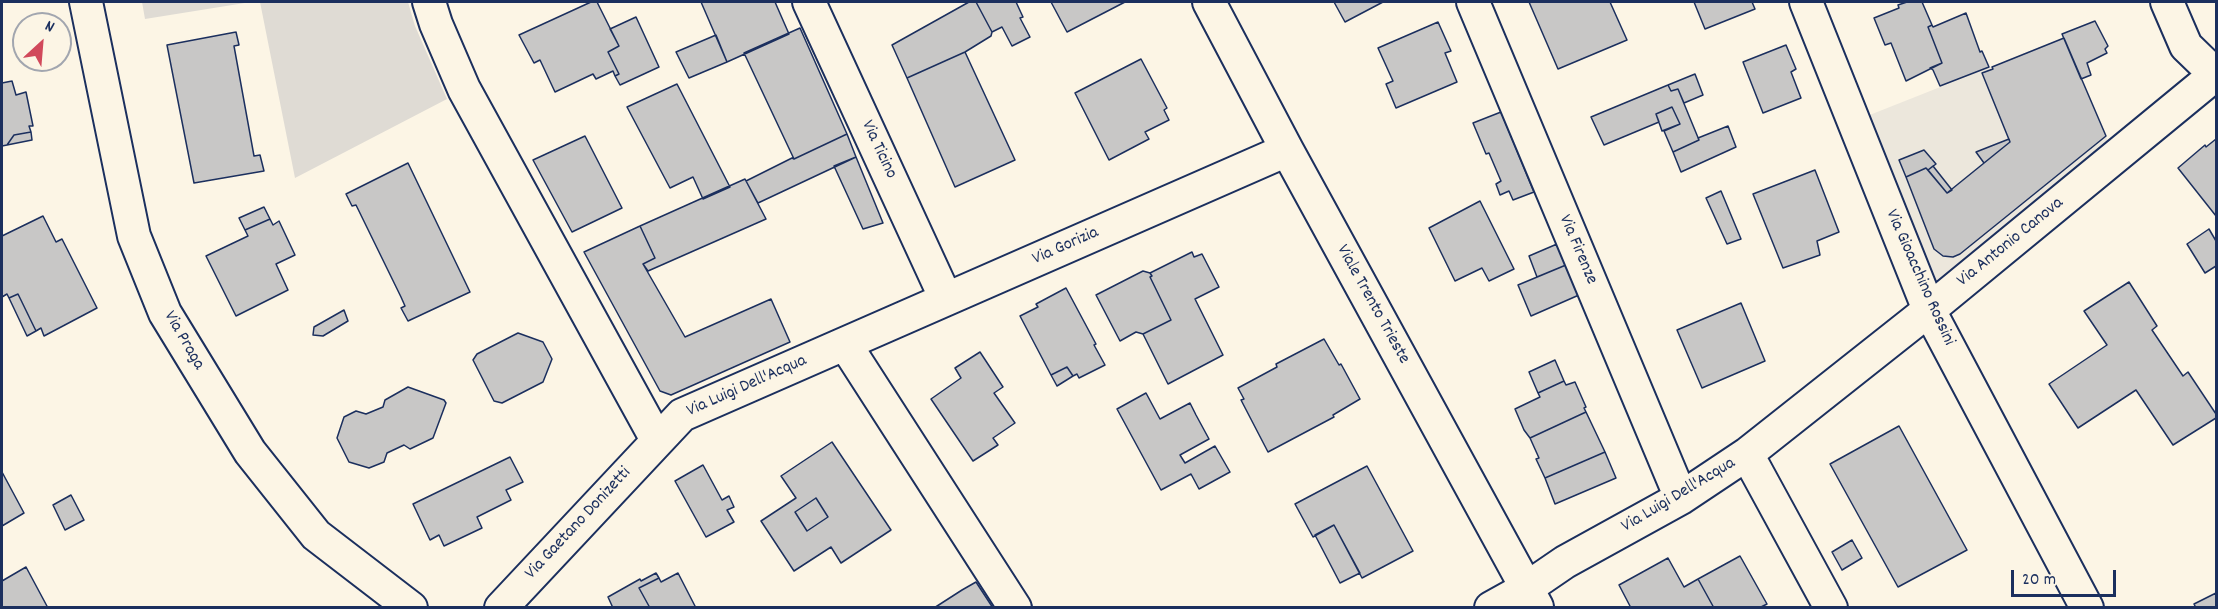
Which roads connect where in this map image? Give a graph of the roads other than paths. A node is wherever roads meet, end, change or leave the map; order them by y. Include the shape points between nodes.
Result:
1 (86, 2) edge
2 (429, 2) edge
3 (809, 2) edge
4 (1209, 2) edge
5 (1473, 2) edge
6 (1806, 2) edge
7 (2167, 2) edge
8 (2216, 75) edge
9 (1287, 150) junction
10 (946, 299) junction
11 (1929, 310) junction
12 (845, 344) junction
13 (657, 440) junction
14 (1747, 454) junction
15 (1681, 498) junction
16 (1532, 598) edge
17 (411, 608) edge
18 (501, 608) edge
19 (1015, 608) edge
20 (1491, 608) edge
21 (1831, 608) edge
22 (2087, 608) edge

1 - 17 street, Via Praga via 134,236 165,313 250,452 316,535
2 - 13 street via 464,89
3 - 10 street, Via Ticino
4 - 9 street, Viale Trento Trieste
5 - 15 street, Via Firenze
6 - 11 street, Via Gioacchino Rossini
7 - 8 street via 2186,46
8 - 11 street, Via Antonio Canova
9 - 10 street, Via Gorizia
9 - 16 street, Viale Trento Trieste
10 - 12 street, Via Gorizia
11 - 14 street, Via Antonio Canova
11 - 22 street, Via Gioacchino Rossini
12 - 13 street, Via Luigi Dell'Acqua via 682,415
12 - 19 street
13 - 18 street, Via Gaetano Donizetti
14 - 15 street, Via Luigi Dell'Acqua
14 - 21 street, Via Luigi Dell'Acqua
15 - 16 street, Via Luigi Dell'Acqua via 1565,562
16 - 20 street, Via Luigi Dell'Acqua

